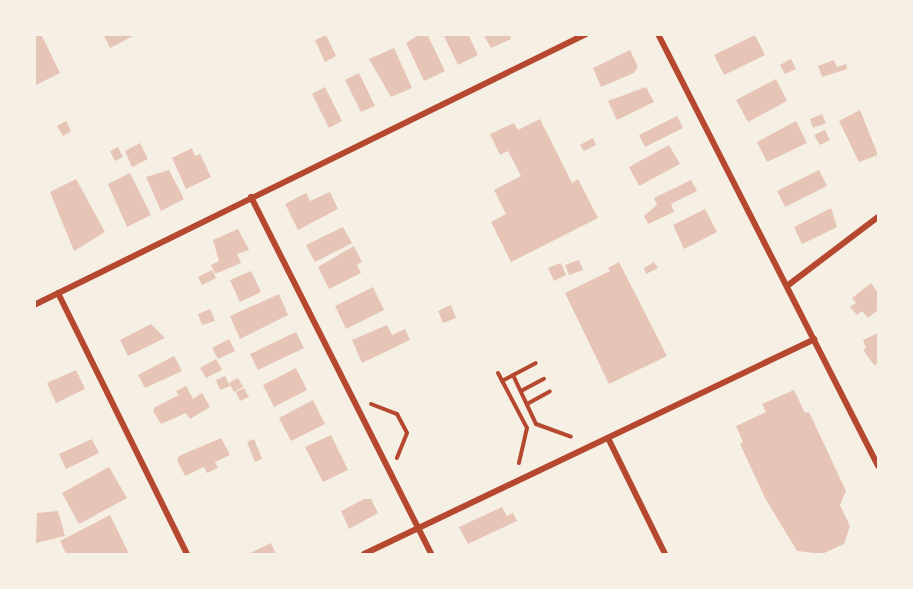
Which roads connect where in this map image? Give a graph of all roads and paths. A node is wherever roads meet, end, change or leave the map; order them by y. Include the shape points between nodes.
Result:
1 (586, 34) edge
2 (658, 34) edge
3 (251, 197) junction
4 (879, 217) edge
5 (787, 286) junction
6 (58, 293) junction
7 (34, 305) edge
8 (814, 339) junction
9 (536, 363) dead end
10 (498, 373) dead end
11 (513, 375) junction
12 (544, 379) dead end
13 (502, 381) junction
14 (521, 391) junction
15 (550, 391) dead end
16 (370, 404) dead end
17 (527, 404) junction
18 (536, 424) junction
19 (527, 428) junction
20 (571, 437) dead end
21 (608, 438) junction
22 (396, 459) dead end
23 (519, 463) dead end
24 (879, 466) edge
25 (418, 529) junction
26 (187, 555) edge
27 (364, 555) edge
28 (431, 555) edge
29 (664, 555) edge

1 - 3 street
2 - 5 street
3 - 6 street
3 - 25 street
4 - 5 street
5 - 8 street
6 - 7 street
6 - 26 street
8 - 21 street
8 - 24 street
9 - 11 path
10 - 13 path
11 - 13 path
11 - 14 path
12 - 14 path
13 - 19 path
14 - 17 path
15 - 17 path
16 - 22 path via 397,414 407,433
17 - 18 path
18 - 19 path
18 - 20 path
19 - 23 path
21 - 25 street
21 - 29 street
25 - 27 street
25 - 28 street

